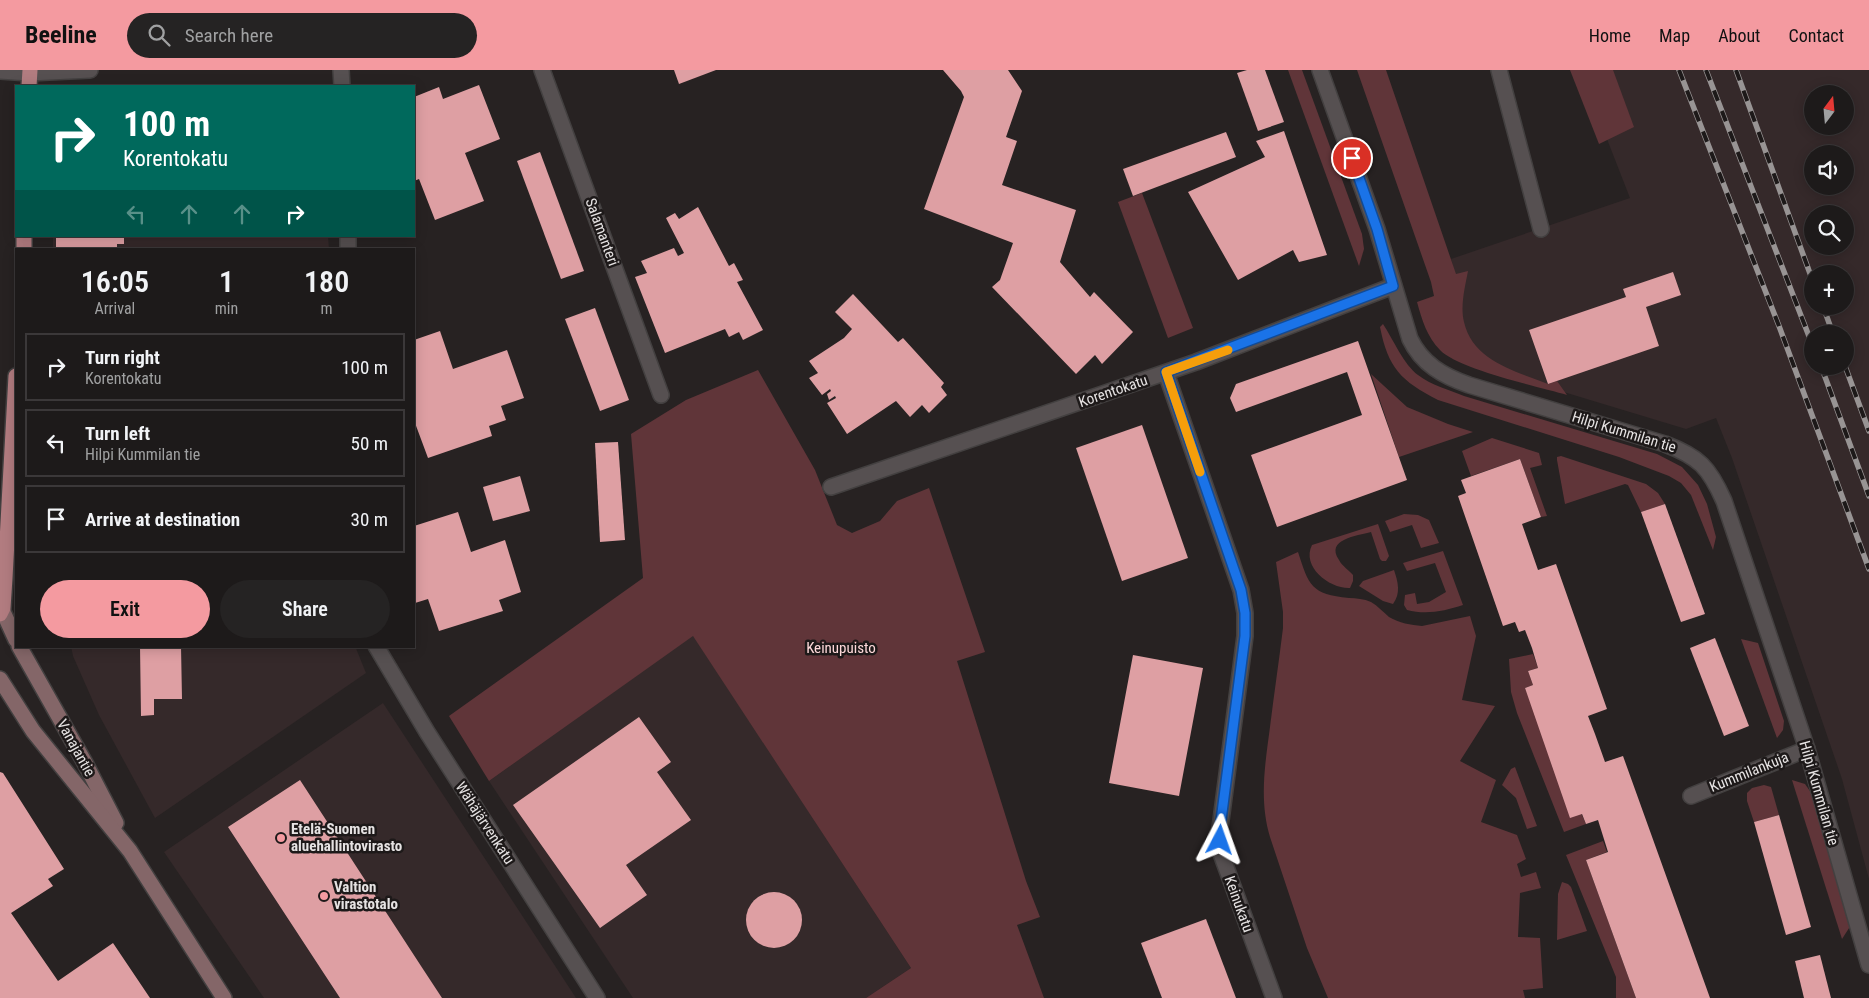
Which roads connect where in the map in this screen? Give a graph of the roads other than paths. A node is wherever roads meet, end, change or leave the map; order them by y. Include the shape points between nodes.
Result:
1 (90, 70) edge
2 (341, 70) edge
3 (542, 70) edge
4 (1320, 70) edge
5 (1499, 70) edge
6 (0, 71) edge
7 (30, 76) edge
8 (342, 85) edge
9 (1540, 229) dead end
10 (1393, 286) junction
11 (1166, 372) junction
12 (15, 392) edge
13 (661, 395) dead end
14 (831, 487) dead end
15 (1, 609) edge
16 (15, 638) edge
17 (20, 648) edge
18 (377, 648) edge
19 (0, 679) edge
20 (1807, 749) junction
21 (1691, 796) dead end
22 (130, 851) junction
23 (1869, 965) edge
24 (224, 998) edge
25 (597, 998) edge
26 (1274, 998) edge

1 - 7 street
2 - 8 street
3 - 13 street, Salamanteri
4 - 10 street, Hilpi Kummilan tie via 1377,229
5 - 9 street
6 - 7 street
10 - 11 street, Korentokatu
10 - 20 street, Hilpi Kummilan tie via 1414,348 1443,374 1469,385 1665,444 1694,457 1710,473 1724,501
11 - 14 street, Korentokatu
11 - 26 street, Keinukatu via 1241,590 1245,613 1220,851
12 - 15 main road
15 - 16 street
17 - 22 street, Vanajantie
18 - 25 street, Wähäjärvenkatu
19 - 22 street, Vanajantie via 33,731
20 - 21 street, Kummilankuja
20 - 23 street, Hilpi Kummilan tie
22 - 24 street, Vanajantie

